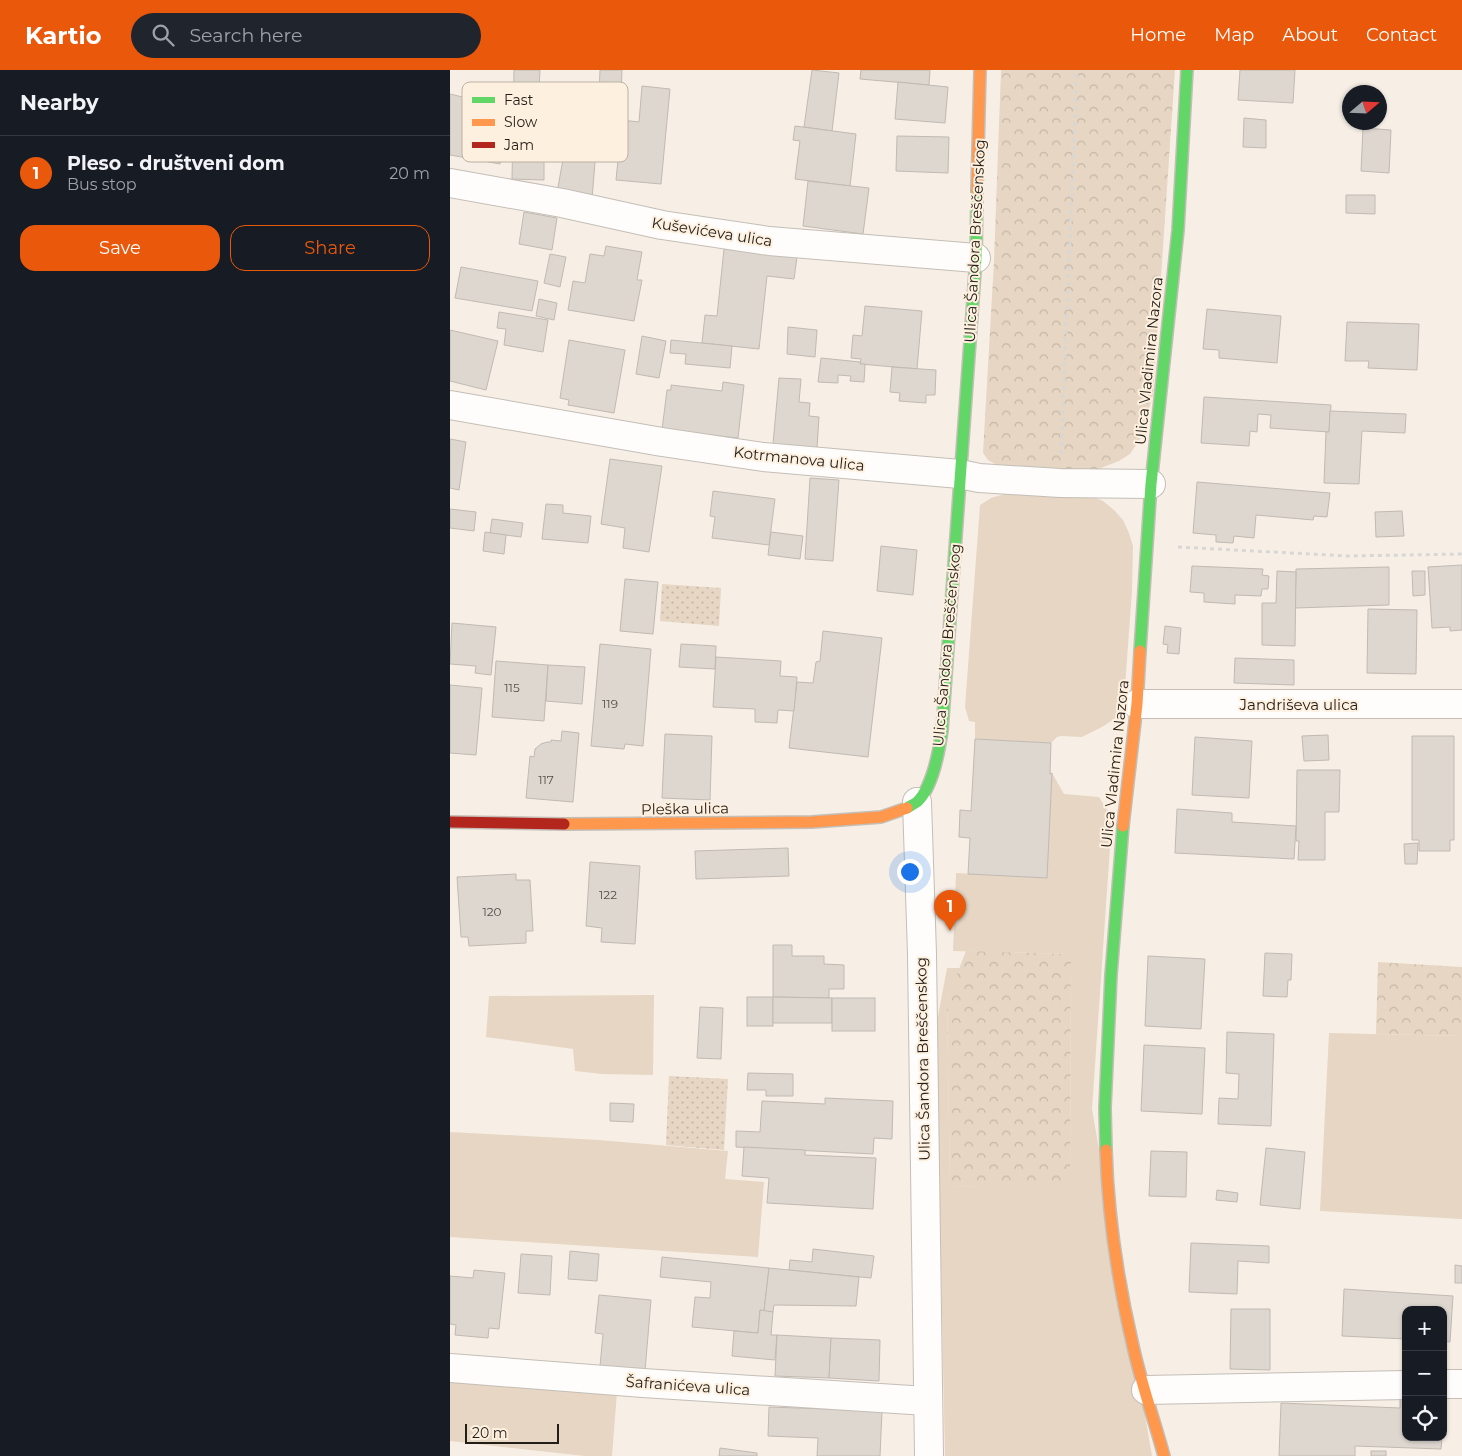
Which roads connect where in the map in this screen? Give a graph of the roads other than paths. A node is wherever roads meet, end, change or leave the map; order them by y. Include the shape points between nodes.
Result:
1 (980, 70) edge
2 (1187, 70) edge
3 (450, 183) edge
4 (976, 258) junction
5 (450, 405) edge
6 (960, 474) junction
7 (1151, 484) junction
8 (1137, 704) junction
9 (1462, 704) edge
10 (917, 802) junction
11 (450, 822) edge
12 (450, 1368) edge
13 (1447, 1384) edge
14 (1462, 1384) edge
15 (1402, 1385) edge
16 (1146, 1390) junction
17 (927, 1402) junction
18 (929, 1456) edge
19 (1164, 1456) edge

1 - 4 street, Ulica Šandora Breščenskog
2 - 7 street, Ulica Vladimira Nazora via 1178,230
3 - 4 street, Kuševićeva ulica via 662,225 769,241
4 - 6 street, Ulica Šandora Breščenskog
5 - 6 street, Kotrmanova ulica via 763,457
6 - 7 street, Kotrmanova ulica via 1060,483
6 - 10 street, Ulica Šandora Breščenskog via 942,732 932,776
7 - 8 street, Ulica Vladimira Nazora
8 - 9 street, Jandriševa ulica
8 - 16 street, Ulica Vladimira Nazora via 1121,846 1105,1108 1107,1174 1117,1266 1133,1347
10 - 11 street, Pleška ulica via 881,817 812,822 600,825
10 - 17 street, Ulica Šandora Breščenskog
12 - 17 street, Šafranićeva ulica
13 - 14 street
15 - 16 street
16 - 19 street, Ulica Vladimira Nazora
17 - 18 street, Ulica Šandora Breščenskog

